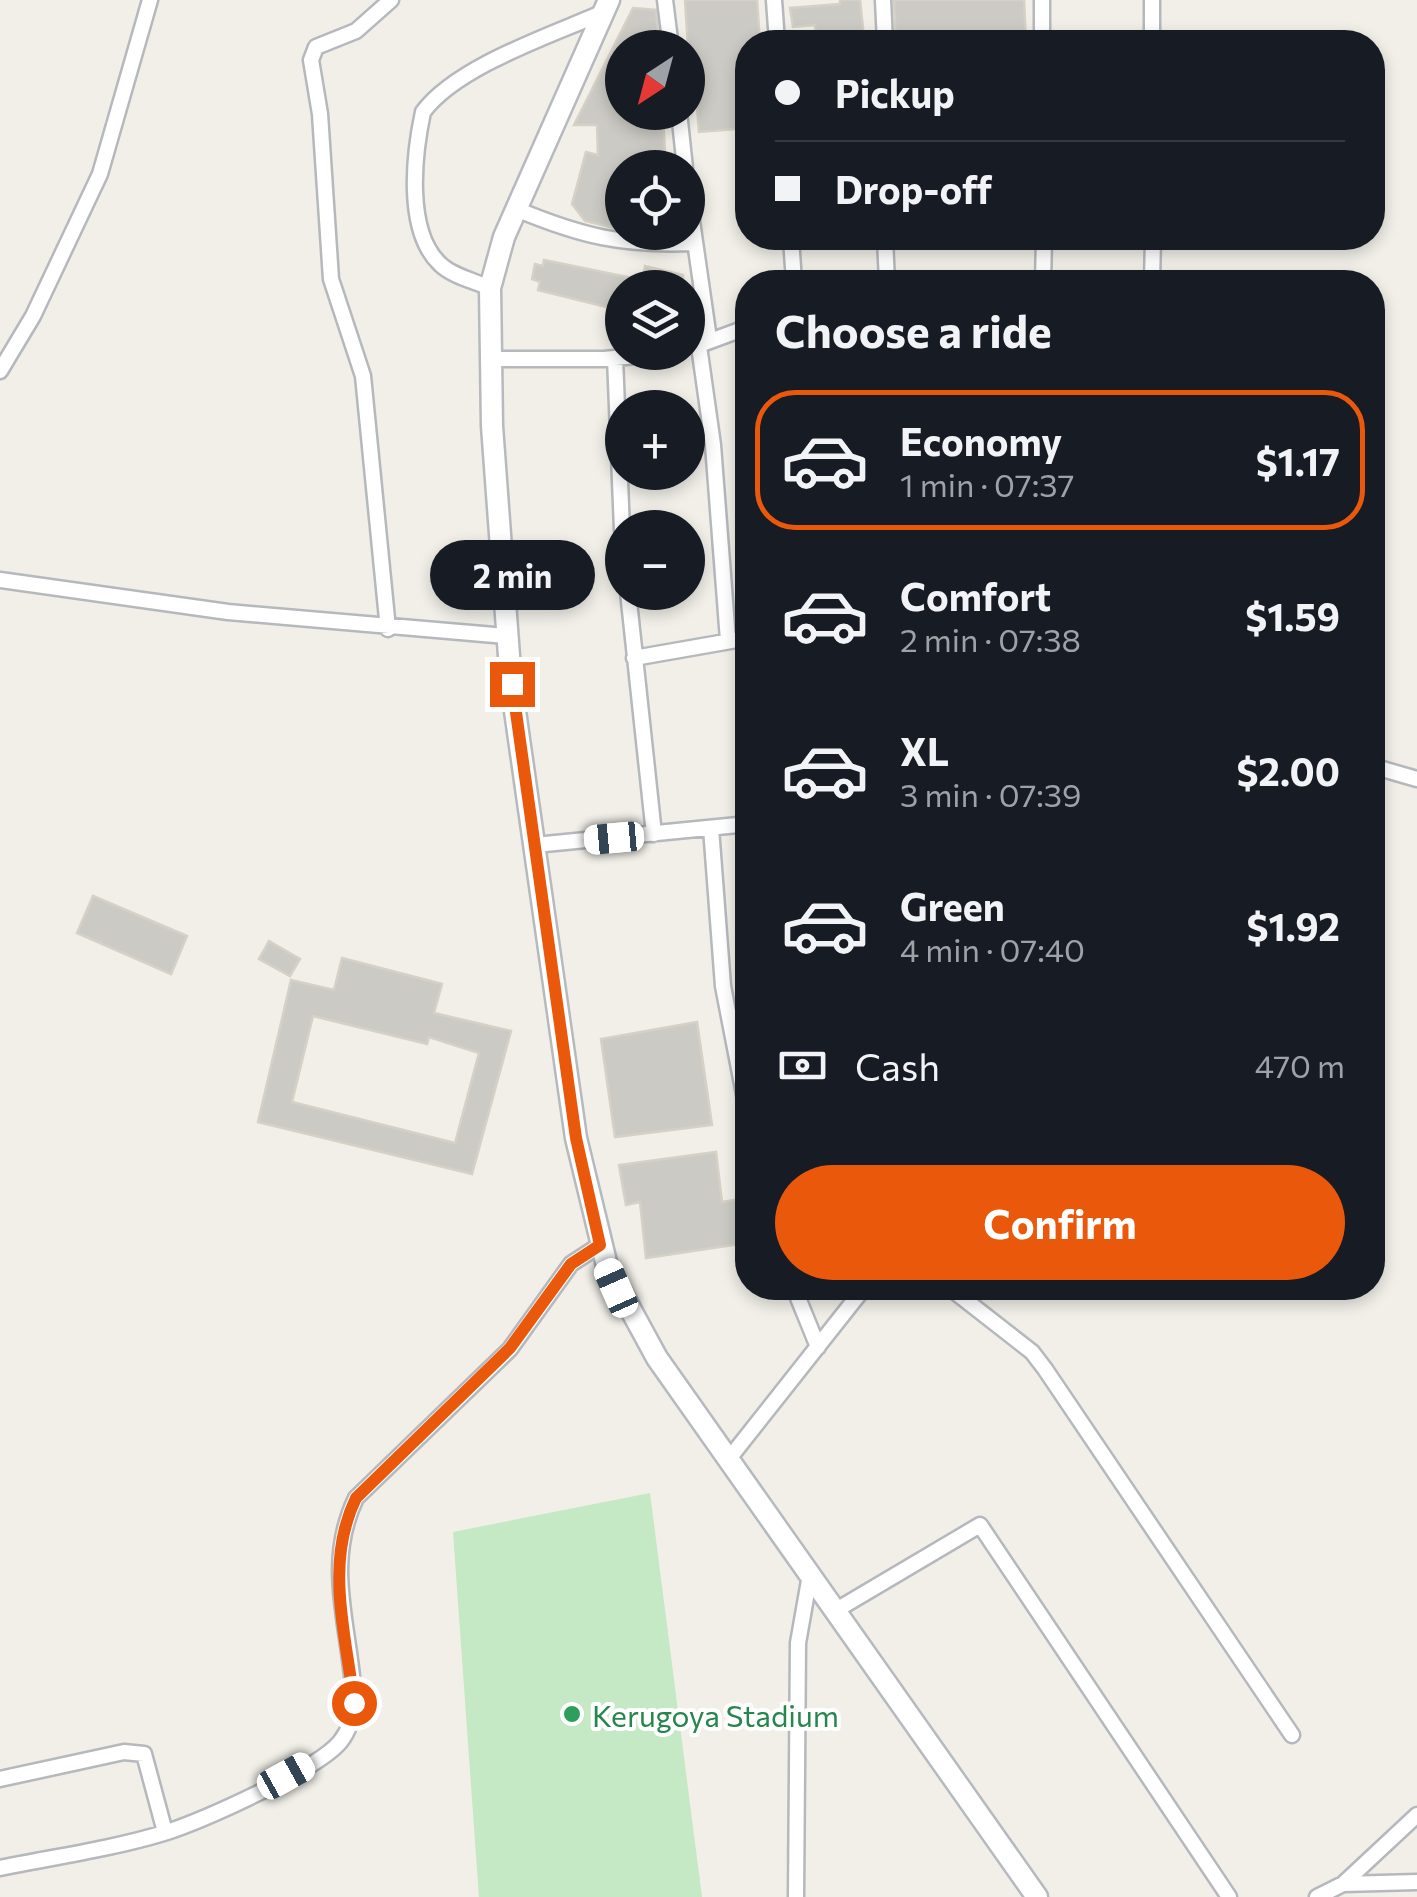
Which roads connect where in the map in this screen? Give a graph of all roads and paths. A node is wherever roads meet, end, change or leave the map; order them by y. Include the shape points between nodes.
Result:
1 (150, 0) edge
2 (390, 0) edge
3 (665, 0) edge
4 (774, 0) edge
5 (883, 0) edge
6 (1042, 0) edge
7 (1152, 0) edge
8 (607, 6) edge
9 (669, 30) edge
10 (776, 30) edge
11 (884, 30) edge
12 (1042, 30) edge
13 (1152, 30) edge
14 (516, 208) junction
15 (605, 241) edge
16 (490, 288) junction
17 (735, 332) edge
18 (705, 343) edge
19 (605, 358) edge
20 (491, 359) junction
21 (615, 370) edge
22 (702, 370) edge
23 (0, 371) edge
24 (621, 510) edge
25 (0, 580) edge
26 (630, 610) edge
27 (388, 629) junction
28 (506, 636) junction
29 (735, 639) edge
30 (728, 640) junction
31 (634, 658) junction
32 (1385, 770) edge
33 (1417, 779) edge
34 (735, 825) edge
35 (711, 828) junction
36 (654, 834) junction
37 (534, 845) junction
38 (735, 1048) edge
39 (600, 1245) junction
40 (799, 1300) edge
41 (855, 1300) edge
42 (965, 1300) edge
43 (818, 1347) junction
44 (728, 1460) junction
45 (810, 1574) junction
46 (833, 1612) junction
47 (1292, 1735) dead end
48 (0, 1779) edge
49 (1417, 1816) edge
50 (165, 1832) junction
51 (0, 1868) edge
52 (1417, 1882) edge
53 (1344, 1884) junction
54 (1034, 1893) edge
55 (796, 1897) edge
56 (1052, 1897) edge
57 (1229, 1897) edge
58 (1317, 1897) edge

1 - 23 street via 100,174
2 - 27 street via 356,31 316,47 312,60 331,279 363,376
3 - 9 street
4 - 10 street
5 - 11 street
6 - 12 street
7 - 13 street
8 - 14 main road
8 - 16 street via 498,60 423,112 417,210 425,240 440,265
14 - 15 street
14 - 16 main road
16 - 20 main road
17 - 18 street
19 - 20 street
20 - 28 main road
21 - 24 street
22 - 30 street
25 - 27 street
26 - 31 street
27 - 28 street
28 - 37 main road
29 - 30 street
30 - 31 street
31 - 36 street
32 - 33 street
34 - 35 street
35 - 36 street
35 - 38 street via 723,986
36 - 37 street
37 - 39 main road via 576,1138
39 - 44 main road via 639,1330
39 - 50 street via 571,1264 510,1348 356,1498 337,1574 354,1703 338,1745 253,1794
40 - 43 street
41 - 43 street
42 - 47 street via 1045,1369
43 - 44 street
44 - 45 main road
45 - 46 main road
45 - 55 street via 798,1643
46 - 54 main road
46 - 57 street via 980,1525
48 - 50 street via 124,1752 144,1754
49 - 53 street
50 - 51 street
52 - 53 street
53 - 58 street
54 - 56 street

